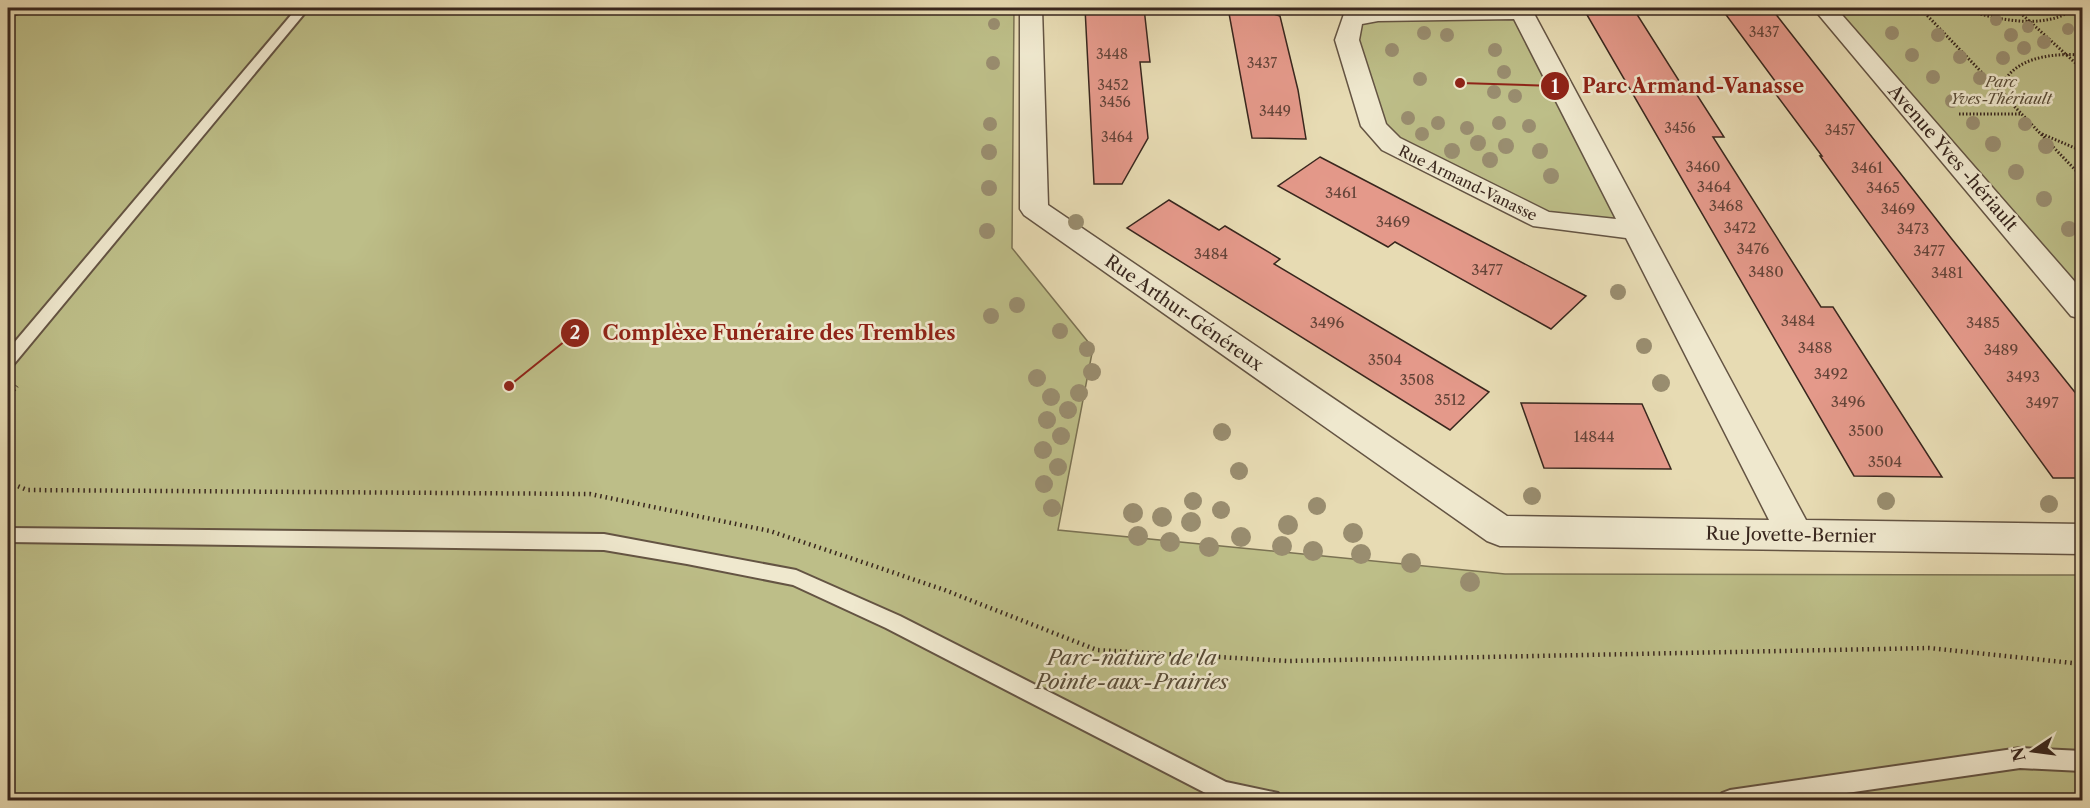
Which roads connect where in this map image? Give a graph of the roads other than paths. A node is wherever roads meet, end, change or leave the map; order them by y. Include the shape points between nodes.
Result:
1 (26, 8) edge
2 (303, 8) edge
3 (1031, 8) edge
4 (1824, 8) edge
5 (1521, 10) edge
6 (8, 14) edge
7 (1636, 230) junction
8 (2082, 309) edge
9 (8, 360) edge
10 (1500, 531) joint
11 (8, 535) edge
12 (1795, 535) junction
13 (2082, 539) edge
14 (2082, 761) edge
15 (1270, 801) edge
16 (1730, 801) edge

1 - 6 lane
2 - 9 lane
3 - 10 street, Rue Arthur-Généreux via 1034,209
4 - 8 street, Avenue Yves -hériault
5 - 7 street, Rue Armand-Vanasse
5 - 7 street, Rue Armand-Vanasse via 1378,14 1352,19 1347,40 1374,126 1391,144 1543,220
7 - 12 street, Rue Armand-Vanasse
10 - 12 street, Rue Jovette-Bernier
11 - 15 lane via 604,542 796,578 893,622 1224,792
12 - 13 street, Rue Jovette-Bernier
14 - 16 lane via 2020,758

